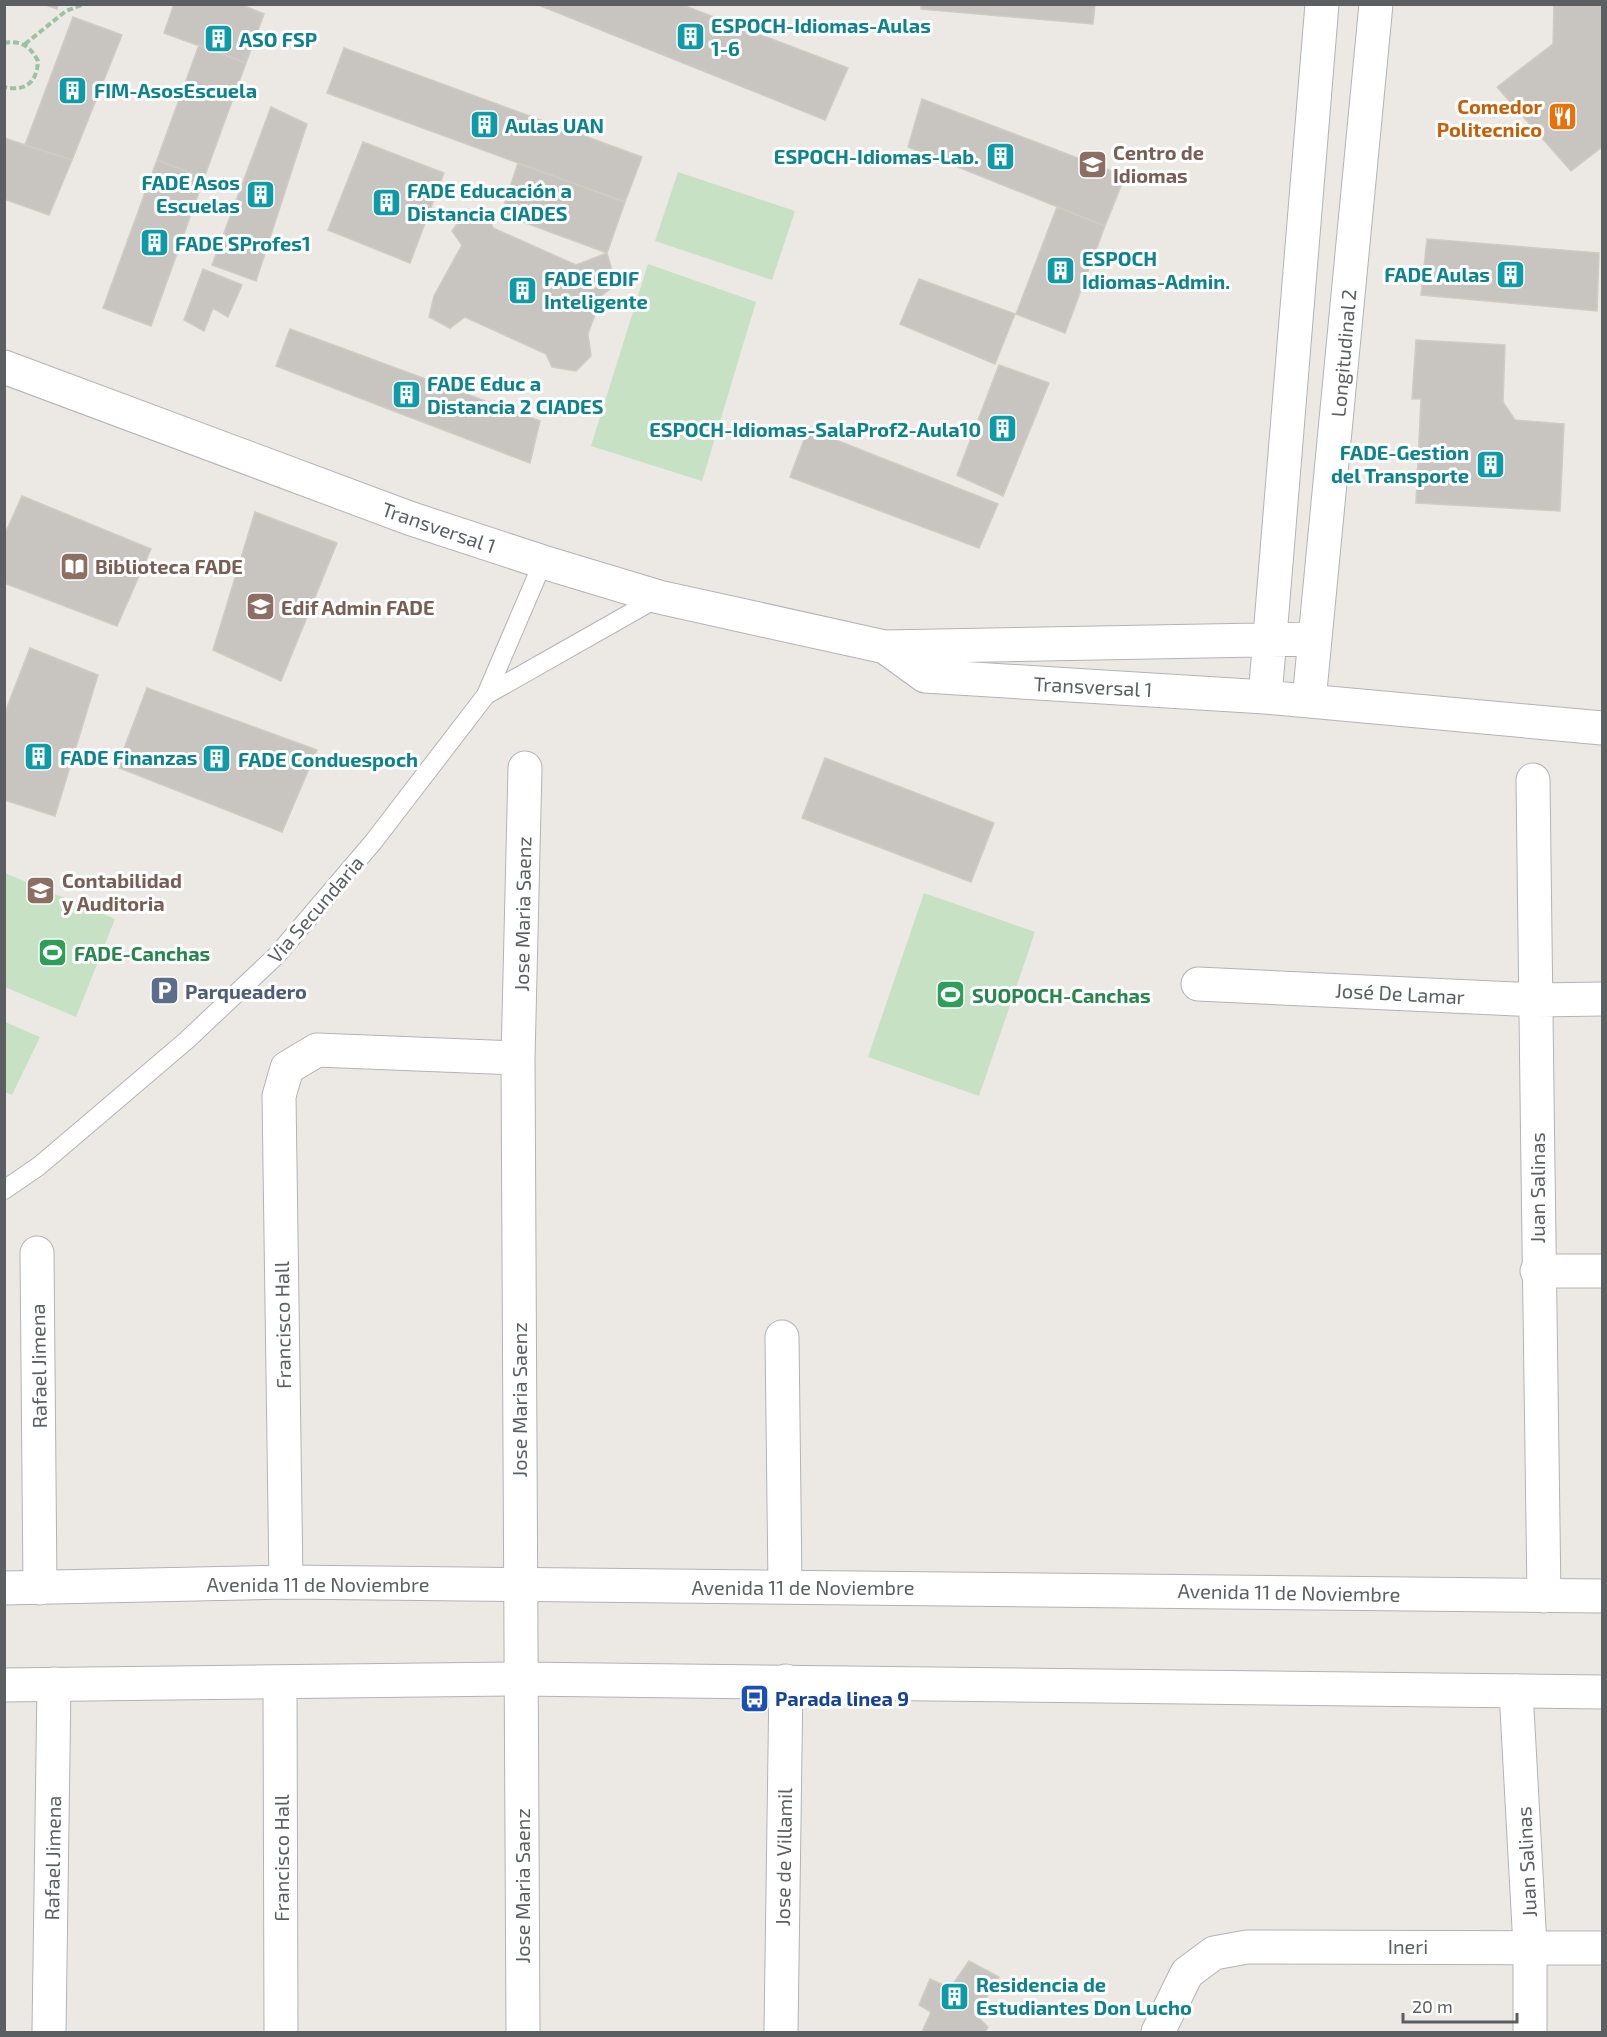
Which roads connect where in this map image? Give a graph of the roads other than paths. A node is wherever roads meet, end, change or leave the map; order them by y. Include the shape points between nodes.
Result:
1 (1322, 4) edge
2 (1376, 4) edge
3 (4, 367) edge
4 (543, 562) junction
5 (659, 597) junction
6 (1269, 639) junction
7 (1315, 639) junction
8 (885, 647) junction
9 (486, 695) junction
10 (1265, 697) junction
11 (1309, 701) junction
12 (1602, 728) edge
13 (525, 768) dead end
14 (1533, 780) dead end
15 (1198, 984) dead end
16 (1602, 999) edge
17 (1538, 1000) junction
18 (518, 1058) junction
19 (4, 1190) edge
20 (37, 1253) dead end
21 (1537, 1271) junction
22 (1602, 1271) edge
23 (782, 1337) dead end
24 (286, 1582) junction
25 (520, 1586) junction
26 (785, 1586) junction
27 (4, 1588) edge
28 (40, 1588) junction
29 (1544, 1596) junction
30 (1602, 1596) edge
31 (520, 1679) junction
32 (786, 1681) junction
33 (280, 1683) junction
34 (4, 1684) edge
35 (54, 1684) junction
36 (1516, 1691) junction
37 (1602, 1692) edge
38 (1530, 1946) junction
39 (1602, 1947) edge
40 (50, 2032) edge
41 (281, 2032) edge
42 (523, 2032) edge
43 (781, 2032) edge
44 (1158, 2032) edge
45 (1530, 2032) edge

1 - 6 street
2 - 7 street, Longitudinal 2
3 - 4 street, Transversal 1 via 409,518
4 - 5 street, Transversal 1
4 - 9 lane, Via Secundaria
5 - 8 street, Transversal 1
5 - 9 lane
6 - 7 street, Transversal 1
6 - 8 street, Transversal 1
6 - 10 street
7 - 11 street, Longitudinal 2
8 - 10 street, Transversal 1 via 925,676
9 - 19 lane, Via Secundaria via 374,841 277,955 106,1110
10 - 11 street, Transversal 1
11 - 12 street, Transversal 1
13 - 18 street, Jose Maria Saenz
14 - 17 street, Juan Salinas
15 - 17 street, José De Lamar
16 - 17 street, José De Lamar
17 - 21 street, Juan Salinas
18 - 24 street, Francisco Hall via 317,1050 287,1068 279,1096
18 - 25 street, Jose Maria Saenz
20 - 28 street, Rafael Jimena
21 - 22 street
21 - 29 street, Juan Salinas
23 - 26 street
24 - 25 street, Avenida 11 de Noviembre
24 - 28 street, Avenida 11 de Noviembre
25 - 26 street, Avenida 11 de Noviembre
25 - 31 street, Jose Maria Saenz
26 - 29 street, Avenida 11 de Noviembre
27 - 28 street, Avenida 11 de Noviembre
29 - 30 street, Avenida 11 de Noviembre
31 - 32 street
31 - 33 street
31 - 42 street, Jose Maria Saenz
32 - 36 street
32 - 43 street, Jose de Villamil
33 - 35 street
33 - 41 street, Francisco Hall
34 - 35 street
35 - 40 street, Rafael Jimena
36 - 37 street
36 - 38 street, Juan Salinas
38 - 39 street, Ineri
38 - 44 street, Ineri via 1247,1947 1215,1953 1187,1973
38 - 45 street, Juan Salinas

